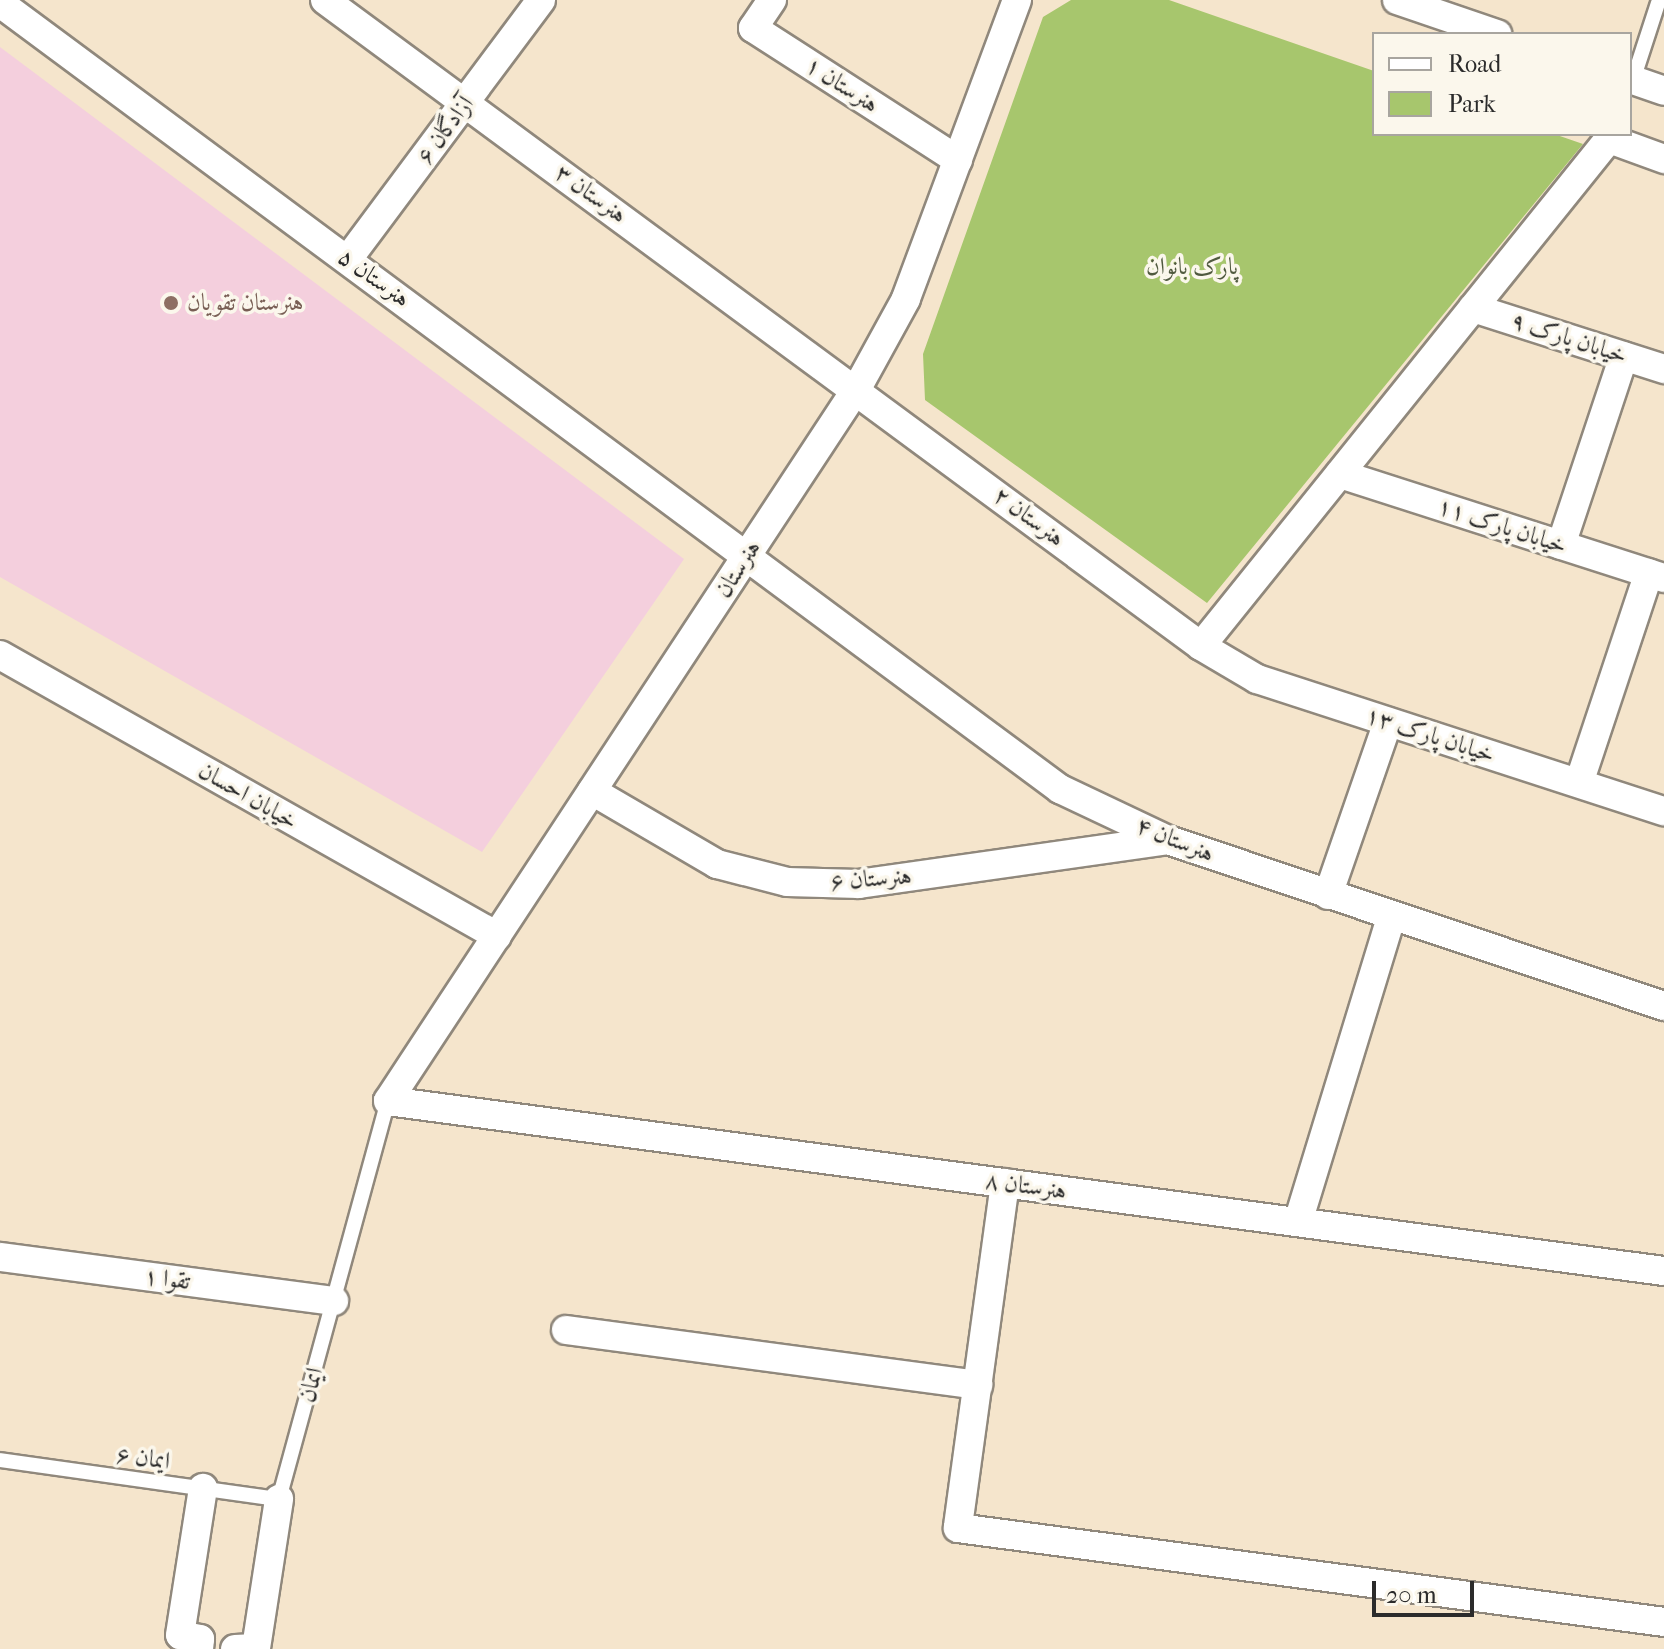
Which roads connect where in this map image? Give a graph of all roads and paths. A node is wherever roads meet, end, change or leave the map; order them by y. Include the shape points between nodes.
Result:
1 (325, 0) edge
2 (541, 0) edge
3 (772, 0) edge
4 (1017, 0) edge
5 (1397, 0) edge
6 (0, 3) edge
7 (1658, 3) dead end
8 (1491, 32) edge
9 (1632, 80) edge
10 (1664, 91) edge
11 (465, 102) junction
12 (1664, 159) edge
13 (958, 160) junction
14 (348, 259) junction
15 (1473, 308) junction
16 (1624, 356) junction
17 (1664, 369) edge
18 (857, 388) junction
19 (1340, 474) junction
20 (1561, 545) junction
21 (748, 554) junction
22 (1657, 576) edge
23 (1201, 646) junction
24 (0, 655) edge
25 (1388, 722) junction
26 (1579, 783) junction
27 (592, 791) junction
28 (1664, 811) edge
29 (1168, 840) junction
30 (1328, 895) junction
31 (1391, 917) junction
32 (497, 936) junction
33 (1664, 1006) edge
34 (388, 1101) junction
35 (1005, 1183) junction
36 (1298, 1222) junction
37 (0, 1257) edge
38 (1664, 1271) edge
39 (334, 1301) junction
40 (566, 1330) dead end
41 (978, 1385) junction
42 (0, 1460) edge
43 (203, 1488) junction
44 (279, 1499) junction
45 (1664, 1622) edge
46 (199, 1644) edge
47 (235, 1647) edge

1 - 11 street, هنرستان ۳
2 - 11 street, آزادگان ۶
3 - 13 street, هنرستان ۱ via 753,28
4 - 13 street, هنرستان
5 - 8 street
6 - 14 street, هنرستان ۵
7 - 9 lane
9 - 10 street
11 - 14 street, آزادگان ۶
11 - 18 street, هنرستان ۳
12 - 15 street via 1609,139
13 - 18 street, هنرستان via 906,299
14 - 21 street, هنرستان ۵
15 - 16 street, خیابان پارک ۹
15 - 19 street
16 - 17 street, خیابان پارک ۹
16 - 20 street
18 - 21 street, هنرستان
18 - 23 street, هنرستان ۲
19 - 20 street, خیابان پارک ۱۱
19 - 23 street
20 - 22 street, خیابان پارک ۱۱
21 - 27 street, هنرستان
21 - 29 street, هنرستان ۴ via 1060,789
22 - 26 street
23 - 25 street, خیابان پارک ۱۳ via 1257,679
24 - 32 street, خیابان احسان
25 - 26 street, خیابان پارک ۱۳
25 - 30 street
26 - 28 street, خیابان پارک ۱۳
27 - 29 street, هنرستان ۶ via 717,864 787,882 859,884
27 - 32 street, هنرستان
29 - 30 street, هنرستان ۴
30 - 31 street, هنرستان ۴
31 - 33 street, هنرستان ۴
31 - 36 street
32 - 34 street, هنرستان
34 - 35 street, هنرستان ۸
34 - 39 lane, ایمان
35 - 36 street, هنرستان ۸
35 - 41 street
36 - 38 street, هنرستان ۸
37 - 39 street, تقوا ۱
39 - 44 lane, ایمان
40 - 41 street
41 - 45 street via 958,1528
42 - 43 lane, ایمان ۶
43 - 44 lane, ایمان ۶
43 - 46 street via 180,1635
44 - 47 street, ایمان via 256,1648
46 - 47 lane

